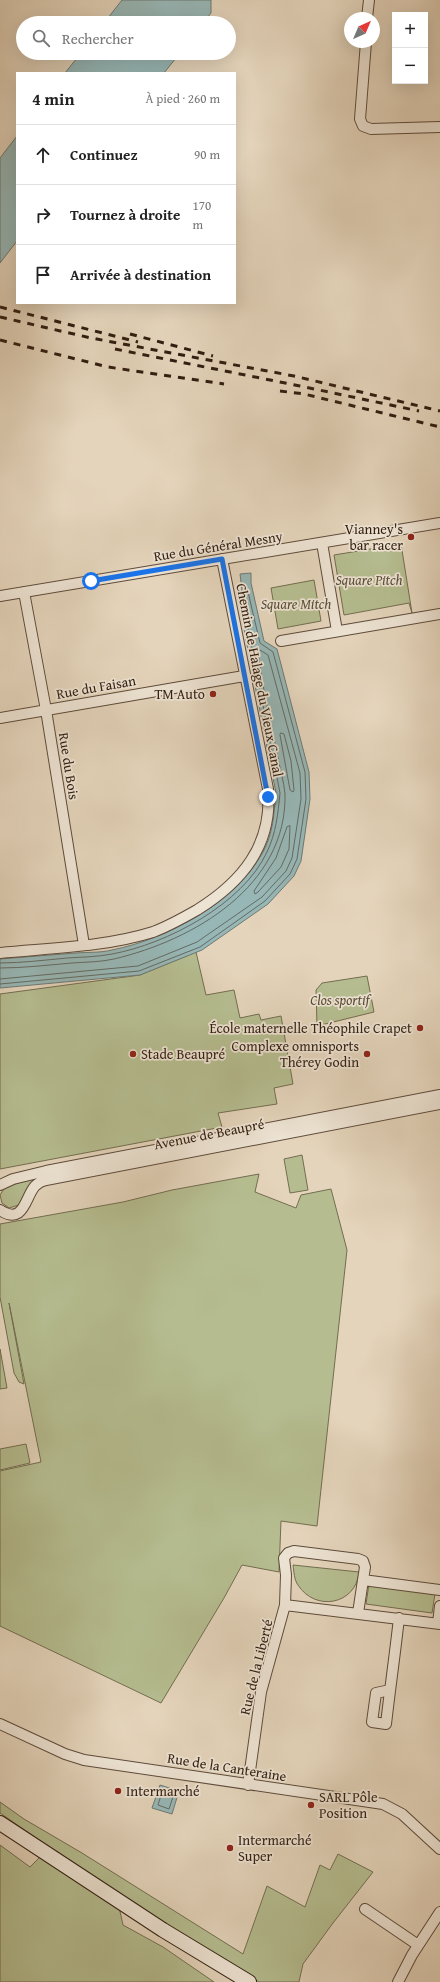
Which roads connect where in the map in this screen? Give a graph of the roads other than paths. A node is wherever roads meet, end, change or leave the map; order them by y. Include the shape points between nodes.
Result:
1 (369, 0) edge
2 (368, 12) edge
3 (366, 48) edge
4 (440, 127) edge
5 (440, 523) edge
6 (322, 543) junction
7 (222, 559) junction
8 (24, 592) junction
9 (0, 596) edge
10 (440, 614) edge
11 (337, 631) junction
12 (282, 641) dead end
13 (244, 676) junction
14 (46, 710) junction
15 (0, 718) edge
16 (84, 945) junction
17 (0, 953) edge
18 (440, 1095) edge
19 (440, 1104) edge
20 (0, 1185) edge
21 (0, 1210) edge
22 (363, 1580) junction
23 (440, 1590) edge
24 (285, 1605) junction
25 (440, 1606) edge
26 (358, 1613) junction
27 (399, 1618) junction
28 (439, 1624) edge
29 (390, 1690) dead end
30 (0, 1724) edge
31 (248, 1785) junction
32 (0, 1823) edge
33 (439, 1845) edge
34 (365, 1909) dead end
35 (440, 1912) edge
36 (163, 1930) junction
37 (418, 1945) junction
38 (236, 1982) edge
39 (249, 1982) edge
40 (398, 1982) edge

1 - 2 street
3 - 4 street via 360,120 363,126 370,129
5 - 6 street, Rue du Général Mesny
6 - 7 street, Rue du Général Mesny
6 - 11 street
7 - 8 street, Rue du Général Mesny
7 - 13 street, Chemin de Halage du Vieux Canal
8 - 9 street, Rue du Général Mesny
8 - 14 street, Rue du Bois
10 - 11 street
11 - 12 street
13 - 14 street, Rue du Faisan
13 - 16 street, Chemin de Halage du Vieux Canal via 249,690 269,804 261,840 248,866 220,895 175,923 141,935
14 - 15 street, Rue du Faisan
14 - 16 street, Rue du Bois
16 - 17 street, Chemin de Halage du Vieux Canal
18 - 20 street, Avenue de Beaupré via 46,1171
19 - 21 street, Avenue de Beaupré via 46,1180 36,1186 19,1212 8,1214
22 - 23 street
22 - 24 street, Rue de la Liberté via 365,1568 361,1560 291,1551 284,1558
22 - 26 street
24 - 26 street
24 - 31 street, Rue de la Liberté via 261,1692
25 - 28 street
26 - 27 street
27 - 28 street
27 - 29 street
30 - 31 street, Rue de la Canteraine via 84,1760
31 - 33 street, Rue de la Canteraine via 383,1804 402,1814
32 - 36 main road
34 - 37 street
35 - 37 street
36 - 38 main road
36 - 39 main road
37 - 40 street

